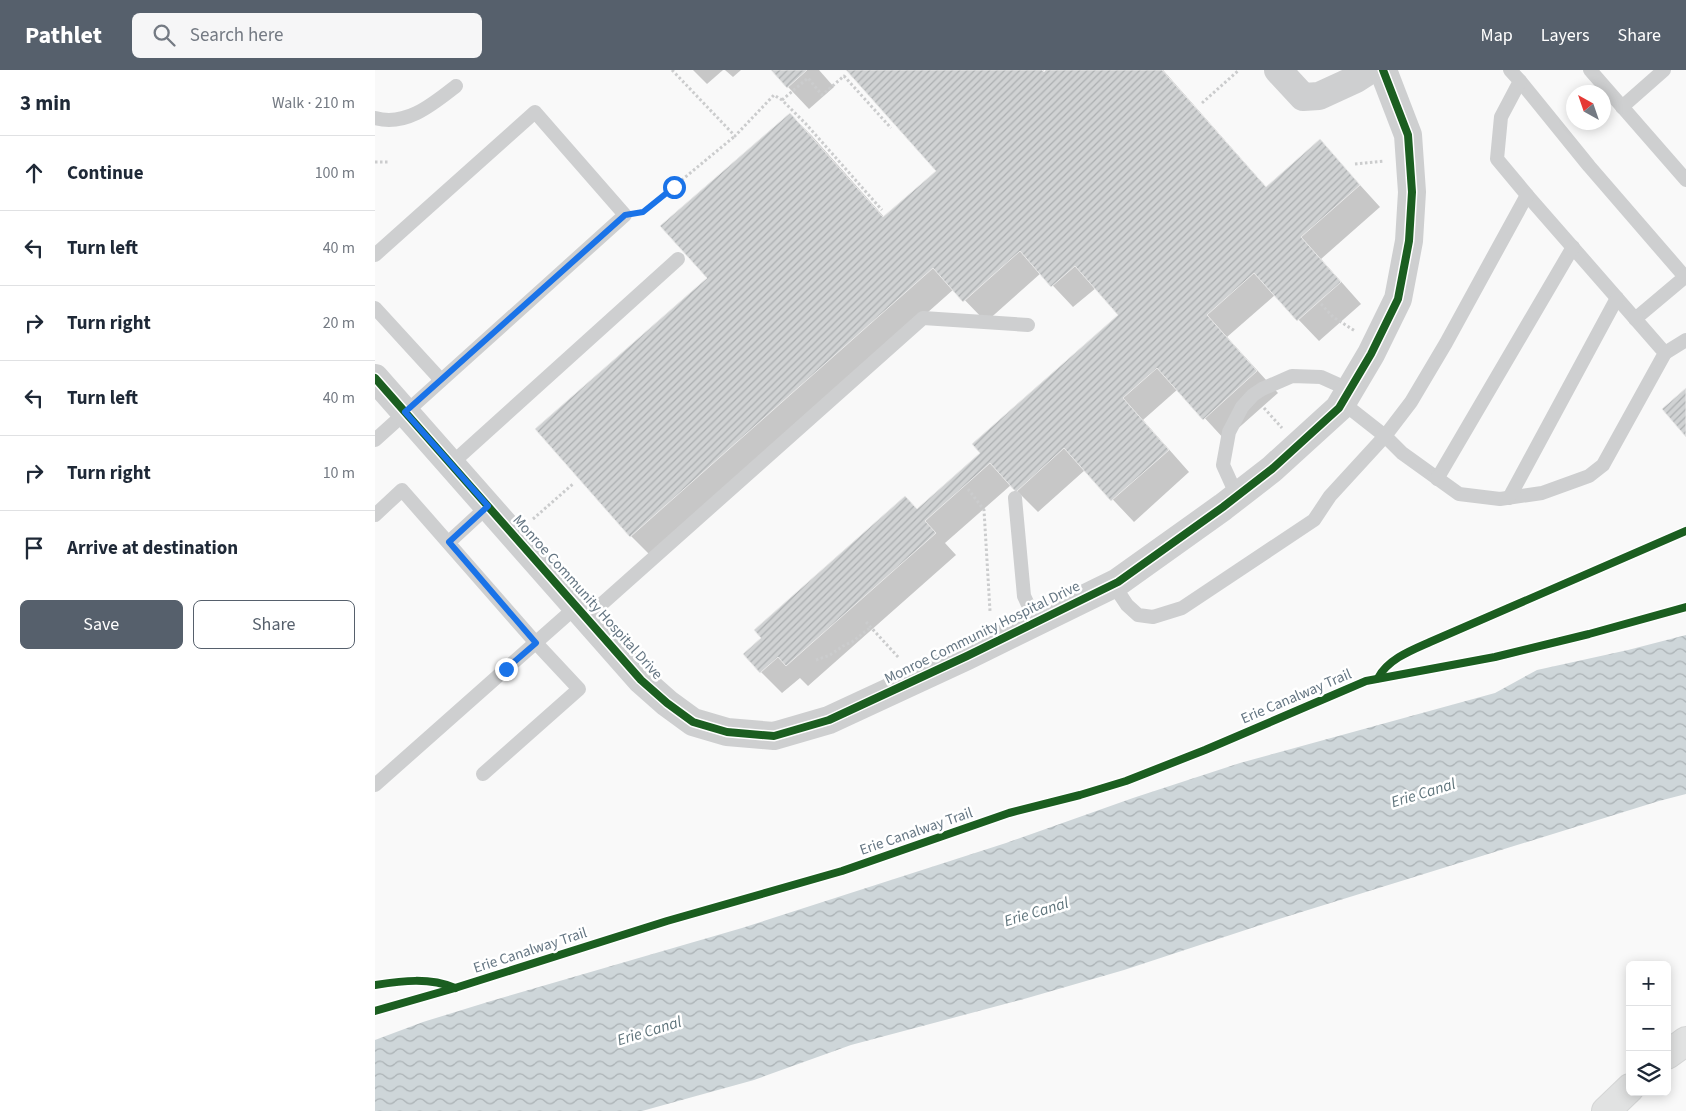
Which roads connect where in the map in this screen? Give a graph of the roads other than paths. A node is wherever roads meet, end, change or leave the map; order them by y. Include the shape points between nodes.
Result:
1 (1278, 70) edge
2 (1370, 70) edge
3 (1383, 70) edge
4 (1510, 70) edge
5 (1590, 70) edge
6 (1664, 70) edge
7 (1520, 80) junction
8 (455, 86) dead end
9 (1622, 107) junction
10 (375, 118) edge
11 (1686, 180) edge
12 (1527, 195) junction
13 (1573, 247) junction
14 (375, 256) edge
15 (678, 260) dead end
16 (1686, 276) edge
17 (1617, 298) junction
18 (375, 308) edge
19 (1635, 319) junction
20 (1028, 325) dead end
21 (1686, 340) edge
22 (1665, 352) junction
23 (375, 378) edge
24 (441, 380) junction
25 (1346, 396) junction
26 (405, 412) junction
27 (1385, 436) junction
28 (375, 440) edge
29 (451, 464) junction
30 (1437, 480) junction
31 (1237, 496) junction
32 (1015, 498) dead end
33 (1509, 498) junction
34 (488, 506) junction
35 (375, 515) edge
36 (449, 542) junction
37 (1113, 584) junction
38 (581, 613) junction
39 (1036, 622) junction
40 (536, 643) junction
41 (483, 774) dead end
42 (375, 785) edge
43 (1686, 1041) edge
44 (1671, 1052) edge
45 (1626, 1092) edge
46 (1606, 1111) edge

1 - 2 street via 1303,97 1319,96
3 - 25 street, Monroe Community Hospital Drive via 1408,135 1412,192 1409,241 1398,298
4 - 7 lane
5 - 9 lane
6 - 9 lane
7 - 12 lane via 1501,117 1497,160
7 - 16 lane via 1589,166
8 - 10 lane via 427,108 407,117 384,121
9 - 11 lane
12 - 13 lane
12 - 27 lane via 1446,343 1411,402
13 - 17 lane
13 - 30 lane
14 - 24 lane via 535,112 625,215
15 - 29 lane
16 - 19 lane
17 - 19 lane
17 - 33 lane
18 - 24 lane
19 - 22 lane
20 - 38 lane via 923,318
21 - 22 lane
22 - 33 lane via 1603,465 1589,476 1542,493
23 - 26 street, Monroe Community Hospital Drive
24 - 26 lane
25 - 27 lane
25 - 31 street, Monroe Community Hospital Drive via 1339,408
25 - 31 lane via 1321,377 1292,376 1253,395 1242,407 1229,432 1223,465
26 - 28 lane
26 - 29 street, Monroe Community Hospital Drive
27 - 30 lane
27 - 37 lane via 1330,496 1314,520 1182,608 1153,617 1138,615
29 - 34 street, Monroe Community Hospital Drive
30 - 33 lane via 1459,494
31 - 37 street, Monroe Community Hospital Drive
32 - 39 lane via 1024,596
34 - 36 lane
34 - 38 street, Monroe Community Hospital Drive
35 - 36 lane via 402,490
36 - 40 lane
37 - 39 street, Monroe Community Hospital Drive
38 - 39 street, Monroe Community Hospital Drive via 641,680 693,722 727,732 774,736 829,720
38 - 40 lane
40 - 41 lane via 579,689
40 - 42 lane
43 - 44 highway
45 - 46 highway

